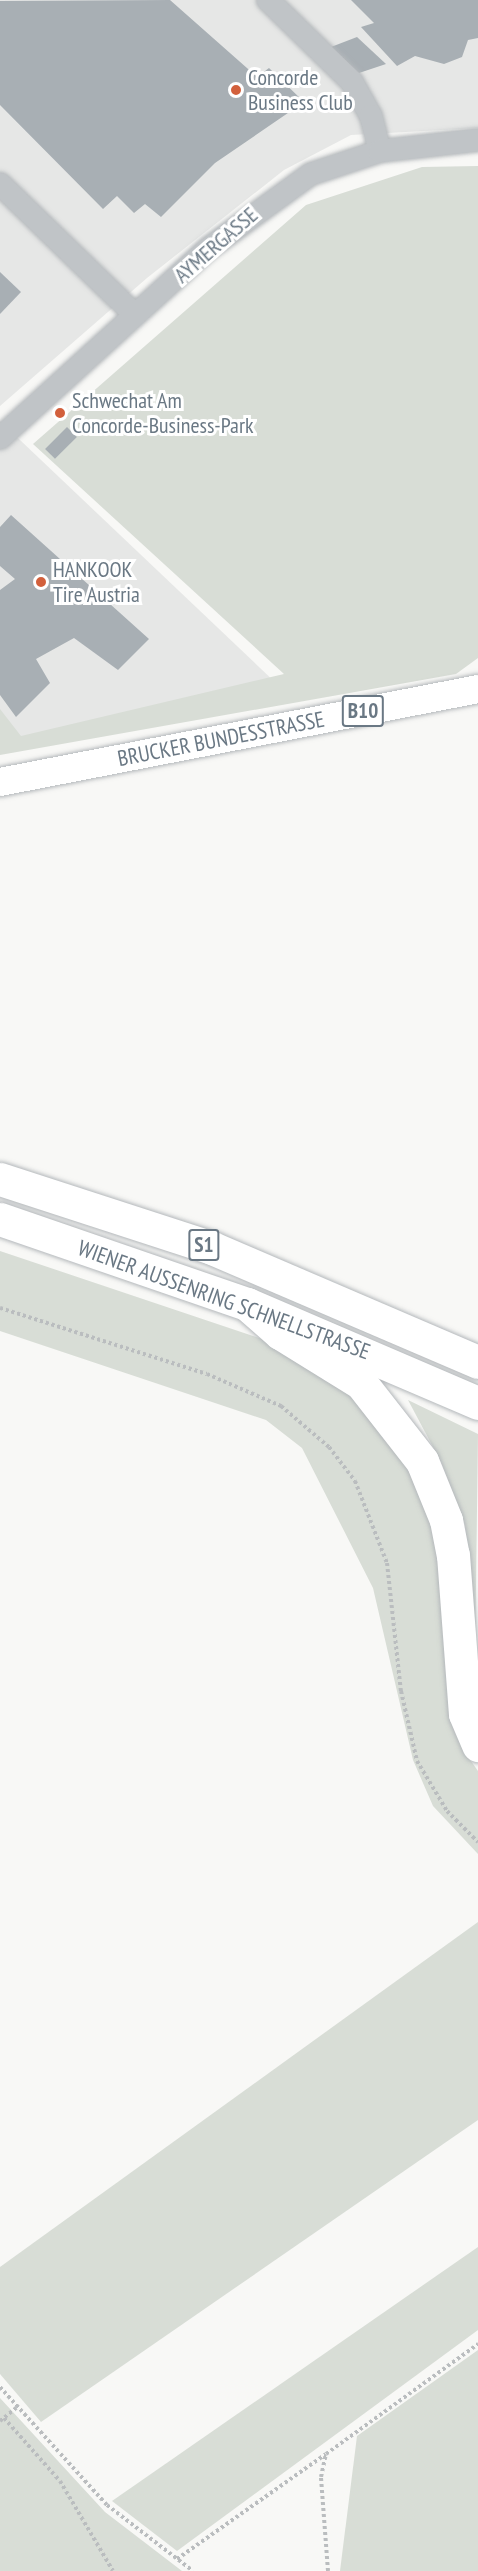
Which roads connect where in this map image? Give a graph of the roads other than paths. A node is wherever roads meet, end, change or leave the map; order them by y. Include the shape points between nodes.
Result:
1 (268, 0) edge
2 (478, 140) edge
3 (380, 151) junction
4 (0, 184) edge
5 (135, 315) junction
6 (0, 438) edge
7 (475, 687) edge
8 (0, 782) edge
9 (0, 1179) edge
10 (0, 1219) edge
11 (248, 1304) junction
12 (402, 1327) junction
13 (478, 1339) edge
14 (478, 1362) edge
15 (478, 1402) edge
16 (478, 1745) edge

1 - 3 street via 352,82 371,116
2 - 3 street, AYMERGASSE
3 - 5 street, AYMERGASSE via 311,174 258,208
4 - 5 street
5 - 6 street, AYMERGASSE
7 - 8 main road, BRUCKER BUNDESSTRASSE / B10
9 - 12 highway, WIENER AUSSENRING SCHNELLSTRASSE / S1 via 212,1248
10 - 11 highway, WIENER AUSSENRING SCHNELLSTRASSE / S1
11 - 15 highway, WIENER AUSSENRING SCHNELLSTRASSE / S1
11 - 16 highway via 280,1333 361,1383 422,1461 440,1502 453,1555 465,1713
12 - 13 highway via 447,1328
12 - 14 highway, WIENER AUSSENRING SCHNELLSTRASSE / S1

